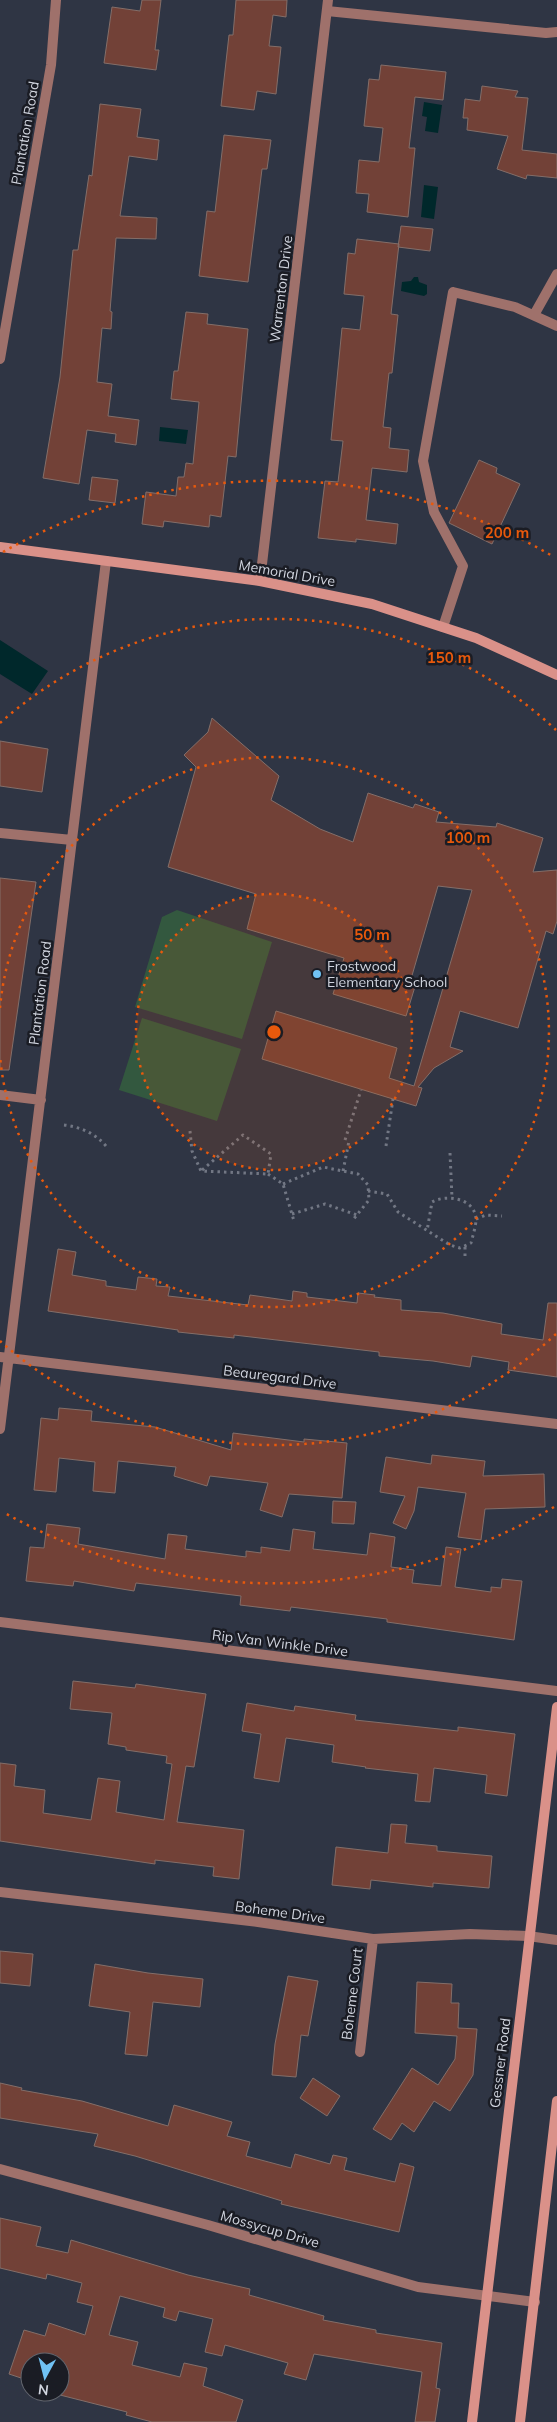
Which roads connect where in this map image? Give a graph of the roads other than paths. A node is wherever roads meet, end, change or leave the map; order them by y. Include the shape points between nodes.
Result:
1 (56, 0) edge
2 (328, 0) edge
3 (327, 11) junction
4 (557, 32) edge
5 (557, 274) edge
6 (534, 316) junction
7 (557, 326) edge
8 (0, 359) edge
9 (0, 547) edge
10 (106, 561) junction
11 (260, 581) junction
12 (443, 627) junction
13 (557, 675) edge
14 (0, 833) edge
15 (72, 840) junction
16 (0, 1095) edge
17 (41, 1100) junction
18 (4, 1357) edge
19 (557, 1424) edge
20 (0, 1429) edge
21 (0, 1622) edge
22 (557, 1691) edge
23 (557, 1707) edge
24 (0, 1892) edge
25 (528, 1936) junction
26 (373, 1939) junction
27 (557, 1940) edge
28 (360, 2052) dead end
29 (557, 2101) edge
30 (0, 2169) edge
31 (486, 2296) junction
32 (535, 2302) junction
33 (472, 2422) edge
34 (520, 2422) edge

1 - 8 street, Plantation Road via 50,64
2 - 3 street, Warrenton Drive
3 - 4 street
3 - 11 street, Warrenton Drive
5 - 6 street
6 - 7 street
6 - 12 street via 515,307 453,292 423,461 434,512 463,566
9 - 10 main road, Memorial Drive
10 - 11 main road, Memorial Drive
10 - 15 street, Plantation Road
11 - 12 main road, Memorial Drive via 372,604
12 - 13 main road, Memorial Drive via 476,638
14 - 15 street
15 - 17 street, Plantation Road
16 - 17 street
17 - 18 street, Plantation Road
18 - 19 street, Beauregard Drive
18 - 20 street, Plantation Road
21 - 22 street, Rip Van Winkle Drive
23 - 25 main road, Gessner Road
24 - 26 street, Boheme Drive
25 - 26 street, Boheme Drive via 470,1934
25 - 27 street, Boheme Drive
25 - 31 main road, Gessner Road
26 - 28 street, Boheme Court
29 - 32 main road
30 - 31 street, Mossycup Drive via 208,2225 418,2287
31 - 32 street, Mossycup Drive
31 - 33 main road, Gessner Road
32 - 34 main road

